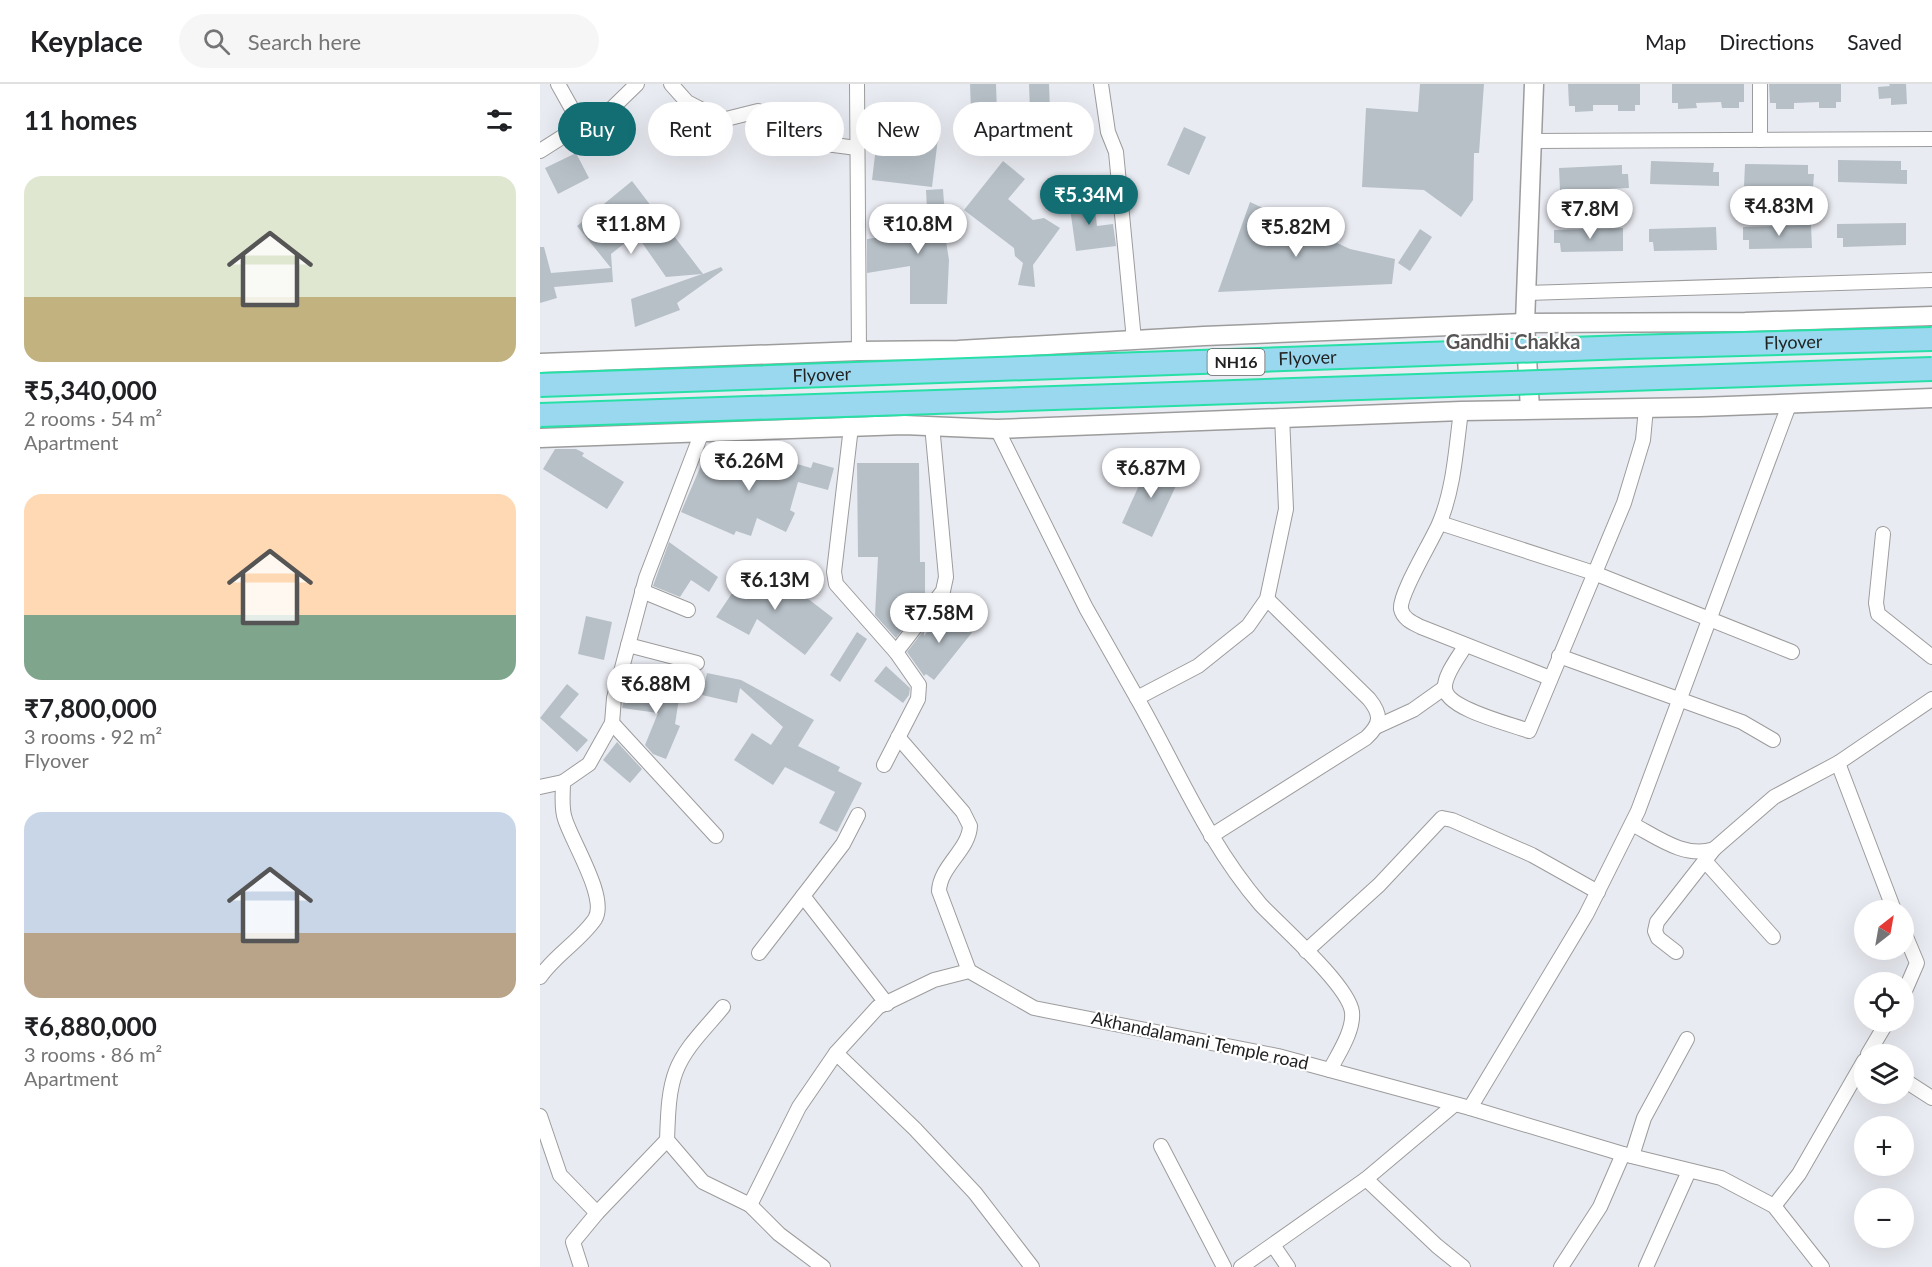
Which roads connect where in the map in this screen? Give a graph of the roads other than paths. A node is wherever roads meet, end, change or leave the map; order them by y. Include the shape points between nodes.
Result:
1 (558, 84) edge
2 (637, 84) edge
3 (671, 84) edge
4 (857, 84) edge
5 (1101, 84) edge
6 (1534, 84) edge
7 (1760, 84) edge
8 (618, 102) edge
9 (857, 102) edge
10 (1932, 139) edge
11 (1760, 140) junction
12 (1532, 141) junction
13 (856, 148) edge
14 (540, 151) edge
15 (857, 156) edge
16 (1932, 280) edge
17 (1527, 293) junction
18 (1932, 316) edge
19 (1525, 323) junction
20 (1932, 339) edge
21 (1134, 340) junction
22 (859, 351) junction
23 (540, 363) edge
24 (1932, 369) edge
25 (540, 385) edge
26 (1932, 398) edge
27 (1789, 405) junction
28 (1646, 408) junction
29 (1530, 409) junction
30 (1461, 411) junction
31 (540, 415) edge
32 (1282, 417) junction
33 (932, 425) junction
34 (851, 427) junction
35 (997, 429) junction
36 (702, 432) junction
37 (540, 438) edge
38 (1440, 523) junction
39 (1883, 534) dead end
40 (1594, 573) junction
41 (642, 591) junction
42 (1267, 598) junction
43 (688, 610) dead end
44 (1711, 618) junction
45 (628, 645) junction
46 (1465, 646) junction
47 (896, 652) junction
48 (1792, 652) dead end
49 (1559, 656) junction
50 (1932, 657) edge
51 (697, 663) dead end
52 (1550, 678) junction
53 (1444, 688) junction
54 (1137, 698) junction
55 (1678, 699) junction
56 (1932, 699) edge
57 (612, 723) junction
58 (1378, 726) junction
59 (898, 737) junction
60 (1773, 740) dead end
61 (1838, 763) junction
62 (884, 765) dead end
63 (562, 782) junction
64 (540, 787) edge
65 (858, 815) dead end
66 (1632, 824) junction
67 (717, 836) dead end
68 (1211, 836) junction
69 (1714, 849) junction
70 (1705, 861) junction
71 (1598, 892) junction
72 (803, 896) junction
73 (1890, 900) edge
74 (1773, 937) dead end
75 (1305, 951) junction
76 (1676, 952) dead end
77 (759, 953) dead end
78 (1914, 956) edge
79 (969, 971) junction
80 (1913, 972) edge
81 (540, 977) edge
82 (887, 1004) junction
83 (723, 1007) dead end
84 (1687, 1040) dead end
85 (836, 1053) junction
86 (1330, 1070) junction
87 (1854, 1078) edge
88 (1914, 1086) edge
89 (1932, 1098) edge
90 (1454, 1105) junction
91 (1470, 1108) junction
92 (540, 1116) edge
93 (667, 1140) junction
94 (1161, 1146) dead end
95 (1628, 1155) junction
96 (1689, 1171) junction
97 (1366, 1179) junction
98 (750, 1205) junction
99 (1774, 1206) junction
100 (597, 1213) junction
101 (1273, 1245) junction
102 (581, 1267) edge
103 (823, 1267) edge
104 (1032, 1267) edge
105 (1224, 1267) edge
106 (1240, 1267) edge
107 (1288, 1267) edge
108 (1463, 1267) edge
109 (1561, 1267) edge
110 (1646, 1267) edge
111 (1822, 1267) edge

1 - 14 street via 581,125
2 - 8 street
3 - 13 street via 687,102 722,120 758,111 771,137
4 - 9 street
5 - 21 street via 1108,132 1116,152
6 - 12 street
7 - 11 street
10 - 11 street
11 - 12 street
12 - 17 street
15 - 22 street
16 - 17 street
17 - 19 street
18 - 19 street
19 - 21 street
19 - 29 street
20 - 25 highway, Flyover / NH16, bridge
21 - 22 street
22 - 23 street
24 - 31 highway, Flyover / NH16, bridge
26 - 27 street
27 - 28 street
27 - 44 street
28 - 29 street
28 - 40 street via 1636,468
29 - 30 street
30 - 32 street
30 - 38 street via 1448,497
32 - 35 street
32 - 42 street via 1286,509
33 - 34 street
33 - 35 street
33 - 47 street via 946,577 943,591
34 - 36 street
34 - 47 street via 834,572 836,584
35 - 54 street via 1086,608
36 - 37 street
36 - 41 street
38 - 40 street
38 - 46 street via 1401,608 1407,620
39 - 50 street via 1876,610
40 - 44 street
40 - 49 street
41 - 43 street
41 - 45 street
42 - 54 street via 1248,626 1198,666
42 - 58 street via 1369,699 1379,714
44 - 48 street
44 - 55 street
45 - 51 street
45 - 57 street via 614,698
46 - 52 street
46 - 53 street
47 - 59 street via 919,685 918,699
49 - 52 street
49 - 55 street
52 - 53 street via 1529,731 1459,706
53 - 58 street via 1413,710
54 - 68 street
55 - 60 street via 1742,722
55 - 66 street
56 - 61 street
57 - 63 street via 589,764
57 - 67 street
58 - 68 street via 1366,738
59 - 62 street
59 - 79 street via 963,812 970,826 967,838 939,881 939,891
61 - 69 street via 1774,797
61 - 73 street
63 - 64 street
63 - 81 street via 563,817 597,894 599,909 594,920 551,961
65 - 72 street via 843,844
66 - 69 street via 1680,849
66 - 71 street
68 - 75 street via 1261,904
69 - 70 street
70 - 74 street
70 - 76 street via 1655,931
71 - 75 street via 1532,855 1442,818 1379,885
71 - 91 street
72 - 77 street
72 - 82 street
75 - 86 street via 1352,1010 1351,1026
78 - 80 street via 1917,963
79 - 82 street via 934,980
79 - 86 street, Akhandalamani Temple road via 1034,1008 1278,1056
82 - 85 street via 878,1007
83 - 93 street via 676,1071
84 - 95 street
85 - 98 street via 799,1107
85 - 104 street via 975,1193
86 - 90 street, Akhandalamani Temple road
87 - 99 street via 1799,1174
88 - 89 street
90 - 91 street, Akhandalamani Temple road
90 - 97 street
91 - 95 street, Akhandalamani Temple road
92 - 100 street via 560,1175
93 - 98 street via 703,1182
93 - 100 street
94 - 105 street
95 - 96 street, Akhandalamani Temple road
95 - 109 street
96 - 99 street, Akhandalamani Temple road via 1721,1178
96 - 110 street
97 - 101 street
97 - 108 street
98 - 103 street via 778,1234
99 - 111 street, Akhandalamani Temple road
100 - 102 street via 573,1242
101 - 106 street
101 - 107 street

